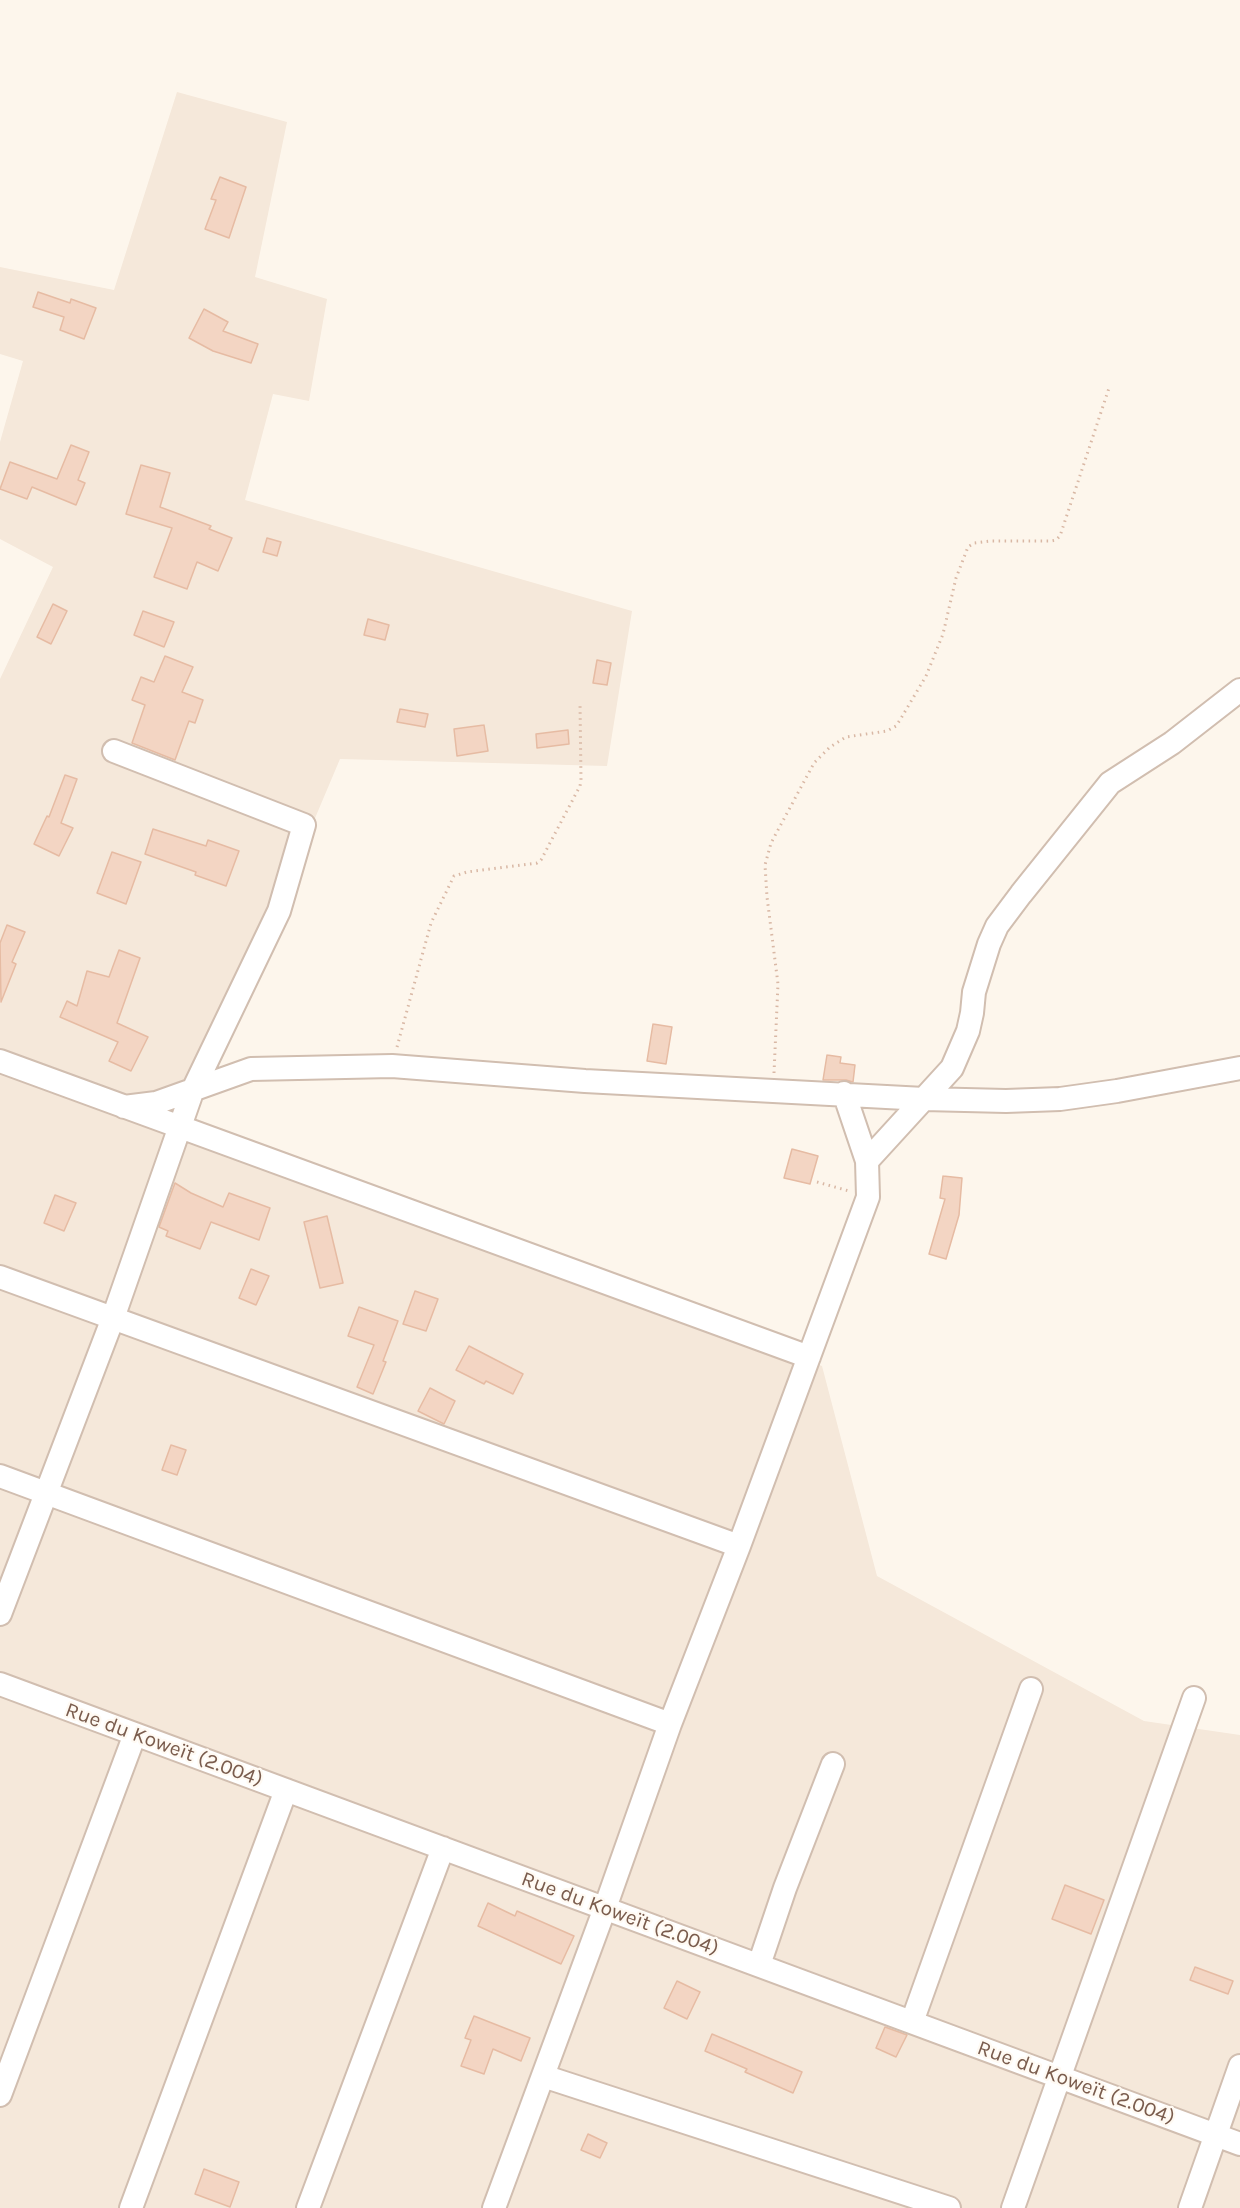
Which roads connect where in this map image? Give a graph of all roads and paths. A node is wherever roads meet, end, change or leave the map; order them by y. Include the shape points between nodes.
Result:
1 (1109, 388) dead end
2 (1240, 690) edge
3 (580, 702) dead end
4 (114, 751) dead end
5 (0, 1061) edge
6 (392, 1066) junction
7 (1240, 1068) edge
8 (774, 1090) junction
9 (192, 1092) junction
10 (844, 1093) junction
11 (924, 1099) junction
12 (124, 1107) junction
13 (180, 1127) junction
14 (867, 1161) junction
15 (816, 1182) dead end
16 (868, 1197) junction
17 (0, 1277) edge
18 (112, 1318) junction
19 (808, 1357) junction
20 (0, 1476) edge
21 (45, 1493) junction
22 (739, 1546) junction
23 (0, 1614) edge
24 (0, 1684) edge
25 (1031, 1689) dead end
26 (1194, 1698) dead end
27 (670, 1724) junction
28 (135, 1734) junction
29 (833, 1764) dead end
30 (286, 1790) junction
31 (443, 1848) junction
32 (605, 1908) junction
33 (759, 1965) junction
34 (912, 2022) junction
35 (1240, 2066) edge
36 (543, 2076) junction
37 (1059, 2077) junction
38 (0, 2095) edge
39 (1216, 2135) junction
40 (1240, 2144) edge
41 (131, 2208) edge
42 (308, 2208) edge
43 (494, 2208) edge
44 (949, 2208) edge
45 (1013, 2208) edge
46 (1190, 2208) edge

1 - 8 path via 1060,536 1051,541 974,543 968,547 943,634 926,676 900,720 886,731 846,737 830,747 814,763 771,843 765,865 778,984
2 - 11 street via 1172,743 1110,783 1021,894 985,953 960,1054
3 - 6 path via 580,786 537,863 454,876 431,923
4 - 9 street via 304,825 279,911
5 - 12 street
6 - 8 street
6 - 9 street via 251,1069
7 - 11 street via 1188,1080 1060,1099
8 - 10 street
9 - 12 street
9 - 13 street
10 - 11 street
10 - 14 street
11 - 14 street
12 - 13 street
13 - 18 street
13 - 19 street
14 - 16 street
15 - 16 path
16 - 19 street
17 - 18 street
18 - 21 street
18 - 22 street
19 - 22 street
20 - 21 street
21 - 23 street
21 - 27 street
22 - 27 street
24 - 28 street, Rue du Koweït (2.004)
25 - 34 street
26 - 37 street
27 - 32 street
28 - 30 street, Rue du Koweït (2.004)
28 - 38 street
29 - 33 street
30 - 31 street, Rue du Koweït (2.004)
30 - 41 street
31 - 32 street, Rue du Koweït (2.004)
31 - 42 street
32 - 33 street, Rue du Koweït (2.004)
32 - 36 street
33 - 34 street, Rue du Koweït (2.004)
34 - 37 street, Rue du Koweït (2.004)
35 - 39 street
36 - 43 street
36 - 44 street
37 - 39 street, Rue du Koweït (2.004)
37 - 45 street
39 - 40 street, Rue du Koweït (2.004)
39 - 46 street

